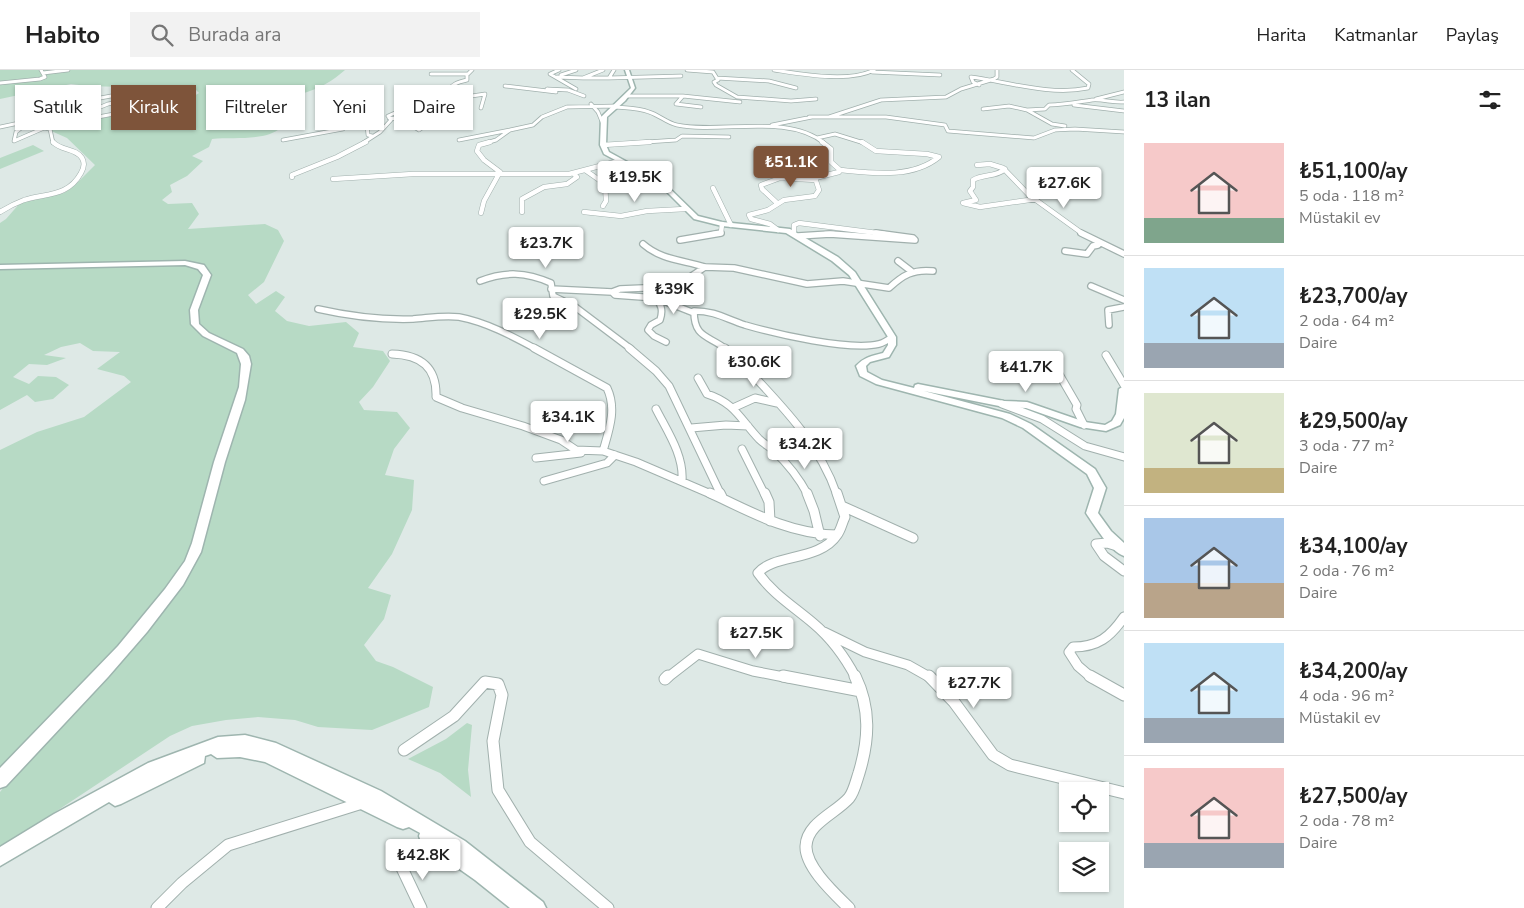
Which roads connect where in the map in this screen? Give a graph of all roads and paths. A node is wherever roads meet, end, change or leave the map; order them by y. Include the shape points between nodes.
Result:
1 (68, 70) edge
2 (472, 70) edge
3 (559, 70) edge
4 (576, 70) edge
5 (603, 70) edge
6 (614, 70) edge
7 (627, 70) edge
8 (632, 70) edge
9 (687, 70) edge
10 (696, 70) edge
11 (774, 70) edge
12 (997, 70) edge
13 (1072, 70) edge
14 (873, 71) edge
15 (42, 72) edge
16 (912, 73) junction
17 (431, 74) dead end
18 (468, 74) junction
19 (579, 74) dead end
20 (940, 75) dead end
21 (681, 76) dead end
22 (555, 77) junction
23 (570, 77) junction
24 (583, 78) junction
25 (609, 78) junction
26 (630, 78) junction
27 (716, 78) junction
28 (913, 78) dead end
29 (995, 80) junction
30 (0, 82) edge
31 (454, 85) edge
32 (979, 85) junction
33 (505, 86) dead end
34 (796, 88) dead end
35 (1124, 92) edge
36 (473, 96) edge
37 (584, 96) junction
38 (627, 96) junction
39 (683, 96) junction
40 (816, 99) dead end
41 (1094, 100) junction
42 (1124, 103) edge
43 (764, 104) dead end
44 (1071, 104) junction
45 (592, 106) junction
46 (616, 106) junction
47 (701, 107) dead end
48 (481, 108) dead end
49 (983, 109) dead end
50 (1026, 110) junction
51 (1124, 111) edge
52 (394, 114) edge
53 (809, 117) junction
54 (389, 118) junction
55 (394, 119) edge
56 (15, 123) edge
57 (1080, 123) dead end
58 (602, 124) junction
59 (0, 126) edge
60 (765, 127) junction
61 (1069, 127) junction
62 (1075, 129) junction
63 (18, 130) edge
64 (39, 130) edge
65 (50, 130) edge
66 (510, 130) junction
67 (1124, 132) edge
68 (372, 136) junction
69 (730, 137) dead end
70 (817, 138) junction
71 (283, 140) dead end
72 (459, 140) dead end
73 (603, 144) junction
74 (619, 161) junction
75 (772, 164) dead end
76 (977, 165) dead end
77 (1004, 169) junction
78 (585, 170) junction
79 (840, 170) junction
80 (500, 174) junction
81 (574, 174) junction
82 (292, 177) dead end
83 (780, 178) junction
84 (333, 179) dead end
85 (816, 180) junction
86 (713, 188) dead end
87 (1036, 200) junction
88 (777, 203) junction
89 (603, 206) dead end
90 (685, 208) junction
91 (0, 212) edge
92 (522, 212) dead end
93 (584, 212) dead end
94 (481, 213) dead end
95 (722, 224) junction
96 (731, 225) junction
97 (778, 230) junction
98 (796, 235) junction
99 (680, 240) dead end
100 (643, 244) dead end
101 (1098, 245) junction
102 (1065, 250) dead end
103 (1124, 254) edge
104 (663, 257) junction
105 (654, 259) dead end
106 (898, 261) dead end
107 (705, 267) junction
108 (0, 268) edge
109 (911, 271) junction
110 (932, 271) dead end
111 (480, 281) dead end
112 (858, 283) junction
113 (1091, 286) dead end
114 (551, 289) junction
115 (612, 292) junction
116 (655, 297) junction
117 (1124, 300) edge
118 (1124, 307) edge
119 (318, 309) dead end
120 (694, 313) junction
121 (1110, 325) dead end
122 (892, 338) junction
123 (666, 342) dead end
124 (392, 354) dead end
125 (1106, 355) dead end
126 (1052, 362) dead end
127 (698, 378) dead end
128 (1124, 385) edge
129 (1124, 389) edge
130 (908, 390) junction
131 (998, 402) junction
132 (777, 403) junction
133 (735, 407) junction
134 (656, 408) dead end
135 (1084, 425) junction
136 (748, 426) junction
137 (691, 428) junction
138 (742, 449) dead end
139 (603, 451) junction
140 (615, 455) junction
141 (1124, 457) edge
142 (536, 458) dead end
143 (544, 481) dead end
144 (682, 481) junction
145 (723, 499) junction
146 (842, 506) junction
147 (770, 520) junction
148 (820, 536) junction
149 (837, 536) junction
150 (913, 538) dead end
151 (1122, 548) edge
152 (1124, 571) edge
153 (1124, 617) edge
154 (822, 630) junction
155 (665, 679) dead end
156 (862, 691) junction
157 (1124, 695) edge
158 (404, 750) dead end
159 (0, 771) edge
160 (0, 780) edge
161 (1124, 793) edge
162 (366, 802) junction
163 (0, 858) edge
164 (0, 866) edge
165 (401, 866) dead end
166 (157, 908) edge
167 (421, 908) edge
168 (524, 908) edge
169 (537, 908) edge
170 (608, 908) edge
171 (849, 908) edge

1 - 15 street
2 - 18 street
3 - 22 street via 550,74
4 - 22 street
5 - 24 street
6 - 25 street
7 - 8 street
7 - 26 main road
9 - 10 street
10 - 27 street via 713,72
11 - 14 street via 832,76
12 - 29 street
13 - 29 street via 1089,84 1088,88 1035,88
14 - 16 street
15 - 30 street via 45,77 36,80
16 - 20 street
16 - 28 street
17 - 18 street
18 - 31 street via 467,80
19 - 23 street
21 - 26 street
22 - 23 street
22 - 37 street
23 - 24 street
24 - 25 street
25 - 26 street
26 - 38 main road via 633,88
27 - 34 street
27 - 40 street via 716,85 737,97 791,101
29 - 32 street
29 - 32 street via 971,77
32 - 53 street via 942,98 880,100 832,116
33 - 37 street via 556,92 547,89 568,90
35 - 41 street
36 - 48 street via 485,94
37 - 45 street
38 - 39 street
38 - 46 main road
39 - 43 street
39 - 47 street via 676,104
41 - 42 street
41 - 44 street
44 - 50 street
44 - 51 street
45 - 46 street
45 - 58 street
45 - 66 street via 558,109 533,125
46 - 58 main road via 604,117
46 - 60 street via 649,111 678,125
49 - 50 street via 1009,106
50 - 61 street via 1052,124
52 - 54 street
53 - 60 street
53 - 62 street via 886,117 945,125 948,131 1034,138 1055,130
54 - 55 street
54 - 68 street via 390,122 379,134
56 - 59 street
57 - 61 street
58 - 73 main road
60 - 70 street via 788,129
61 - 62 street
62 - 67 street
63 - 64 street via 14,141
65 - 91 street via 55,146 79,154 84,163 83,169 63,191 19,202
66 - 72 street
66 - 80 street via 496,140 479,145 477,151 478,156 492,164
68 - 71 street via 367,132 369,121 355,117 358,112 350,114 343,129
68 - 82 street via 342,155 306,168
69 - 73 street via 682,136 676,140
70 - 79 street via 831,149 831,162
70 - 79 street via 835,134 852,137 876,151 939,157 910,170 875,174
73 - 74 main road via 606,153
74 - 78 street
74 - 90 main road via 660,182
75 - 83 street via 767,167
76 - 77 street via 989,163
77 - 87 street
77 - 87 street via 1001,173 973,180 974,187 970,191 976,200 963,203 985,207 1018,199
78 - 81 street
78 - 89 street via 604,184
79 - 85 street via 816,176
80 - 81 street
80 - 84 street via 413,174
80 - 94 street via 482,201
81 - 92 street via 576,179 564,186 551,185 522,199
83 - 85 street
83 - 88 street via 761,185 762,190
85 - 88 street via 819,190 814,196 795,197
86 - 96 street via 714,196 728,214
87 - 101 street
88 - 97 street via 749,217
90 - 93 street via 647,210 621,216
90 - 95 main road via 696,218
95 - 96 main road
95 - 99 street via 721,233
96 - 97 main road
97 - 98 main road
98 - 98 street via 794,225 799,223 886,233 915,240
98 - 112 main road via 835,259
100 - 104 street
101 - 102 street via 1087,254
101 - 103 street
104 - 105 street
104 - 107 street
106 - 109 street
107 - 112 street via 734,268 807,284
107 - 115 street via 681,283 667,287
108 - 159 main road via 179,265 197,268 202,278 191,305 190,325 204,340 232,351 241,361 235,400 183,563 125,640
108 - 160 main road via 185,263 202,267 206,279 194,310 195,324 208,336 237,349 244,356 246,367 240,401 216,473 197,548 188,568 132,643
109 - 110 street
109 - 112 street via 888,288
111 - 114 street via 498,275 524,273 550,283
112 - 122 main road
113 - 117 street
114 - 115 street
114 - 137 street via 552,296 570,304 650,366 668,385
115 - 116 street via 615,295
116 - 120 street
116 - 123 street via 662,312 660,320 648,330
118 - 121 street via 1108,310
119 - 139 street via 349,316 458,317 488,325 607,388 612,395 613,411
120 - 122 street via 700,310 709,312 745,325 814,341 867,346
120 - 132 street via 697,331 735,356
122 - 130 main road via 886,355 867,360 861,366 863,374
124 - 139 street via 419,359 427,366 437,386 436,397 561,440 576,450
125 - 128 street
126 - 135 street
127 - 133 street via 708,394
129 - 135 main road via 1121,414 1116,423 1106,428
130 - 131 main road via 921,386
130 - 151 main road via 1006,416 1027,426 1074,459 1091,472 1100,488 1092,513
131 - 135 main road via 1027,406
131 - 141 street via 1042,418 1085,446
132 - 133 street via 755,398
132 - 146 street via 797,423 819,455
133 - 136 street
134 - 144 street via 676,451
136 - 137 street
136 - 148 street via 804,487 813,502
137 - 145 street
138 - 147 street via 769,502
139 - 140 street
139 - 142 street
140 - 143 street via 607,463
140 - 144 street
144 - 145 street
145 - 147 street
146 - 149 street via 845,518
146 - 150 street
147 - 148 street via 799,532
148 - 149 street
149 - 154 street via 816,550 764,566 758,573 785,603
151 - 152 street via 1107,543 1096,544 1097,550
153 - 157 street via 1102,643 1073,647 1069,652 1073,663
154 - 156 street via 843,655
154 - 161 street via 865,652 908,664 928,675 954,702 993,755 1010,765
155 - 156 street via 698,654 753,671
156 - 171 street via 868,728 865,755 851,796 811,831 806,847 814,870
158 - 170 street via 454,716 485,682 498,684 502,695 493,741 498,790 530,842
162 - 164 main road via 268,755 228,749 199,757 131,789
162 - 166 street via 228,845
162 - 168 main road via 432,839
163 - 169 main road via 60,820 154,768 218,744 245,742 270,748 375,796 460,847
165 - 167 street

